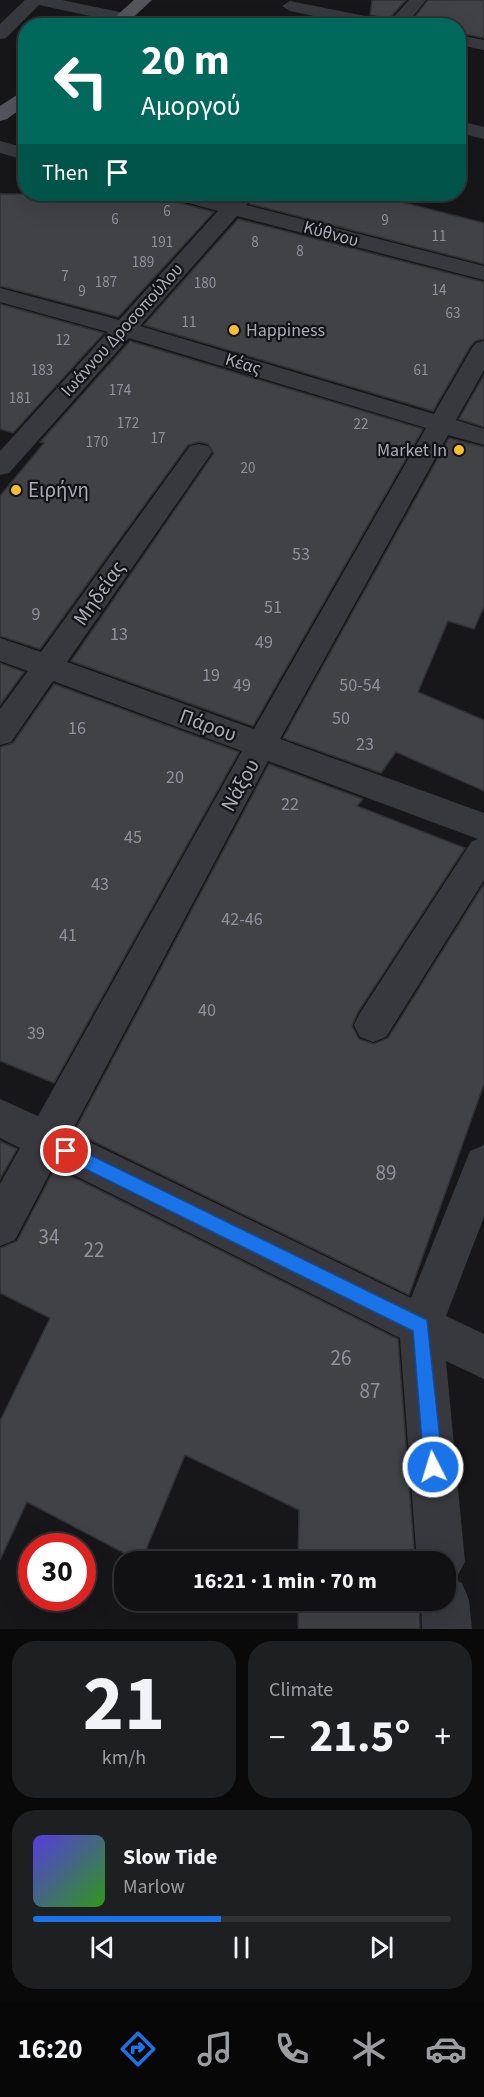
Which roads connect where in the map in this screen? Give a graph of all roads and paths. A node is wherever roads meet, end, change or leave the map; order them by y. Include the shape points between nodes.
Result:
1 (36, 0) edge
2 (144, 0) edge
3 (418, 0) edge
4 (290, 6) dead end
5 (103, 18) edge
6 (123, 18) edge
7 (349, 18) edge
8 (402, 18) edge
9 (0, 34) edge
10 (466, 41) edge
11 (484, 45) edge
12 (18, 101) edge
13 (0, 115) edge
14 (466, 129) edge
15 (484, 133) edge
16 (0, 147) edge
17 (18, 152) edge
18 (238, 201) edge
19 (484, 273) edge
20 (0, 295) edge
21 (124, 328) junction
22 (484, 348) edge
23 (441, 424) junction
24 (484, 437) edge
25 (8, 446) edge
26 (199, 452) dead end
27 (0, 467) edge
28 (0, 649) edge
29 (47, 666) junction
30 (0, 733) edge
31 (261, 745) junction
32 (484, 827) edge
33 (484, 851) edge
34 (373, 1025) dead end
35 (0, 1118) edge
36 (46, 1141) junction
37 (484, 1165) edge
38 (0, 1225) edge
39 (421, 1326) junction
40 (484, 1357) edge
41 (440, 1551) edge
42 (446, 1611) edge
43 (447, 1629) edge

1 - 5 street
1 - 9 street
2 - 6 main road
3 - 8 street
4 - 7 street
10 - 11 street
12 - 13 main road
14 - 15 street
16 - 17 street
18 - 19 street, Κύθνου
18 - 21 street, Ιωάννου Δροσοπούλου
20 - 21 street, Κέας
21 - 23 street, Κέας
21 - 25 street, Ιωάννου Δροσοπούλου
22 - 23 street, Νάξου
23 - 24 street, Κέας
23 - 31 street, Νάξου
25 - 27 street, Ιωάννου Δροσοπούλου
26 - 29 street, Μηδείας
28 - 29 street, Πάρου
29 - 30 street, Μηδείας
29 - 31 street, Πάρου
31 - 32 street, Πάρου
31 - 36 street, Νάξου
33 - 34 street
35 - 36 street
36 - 38 street, Νάξου
36 - 39 street
37 - 39 street
39 - 40 street
39 - 41 street
42 - 43 street

